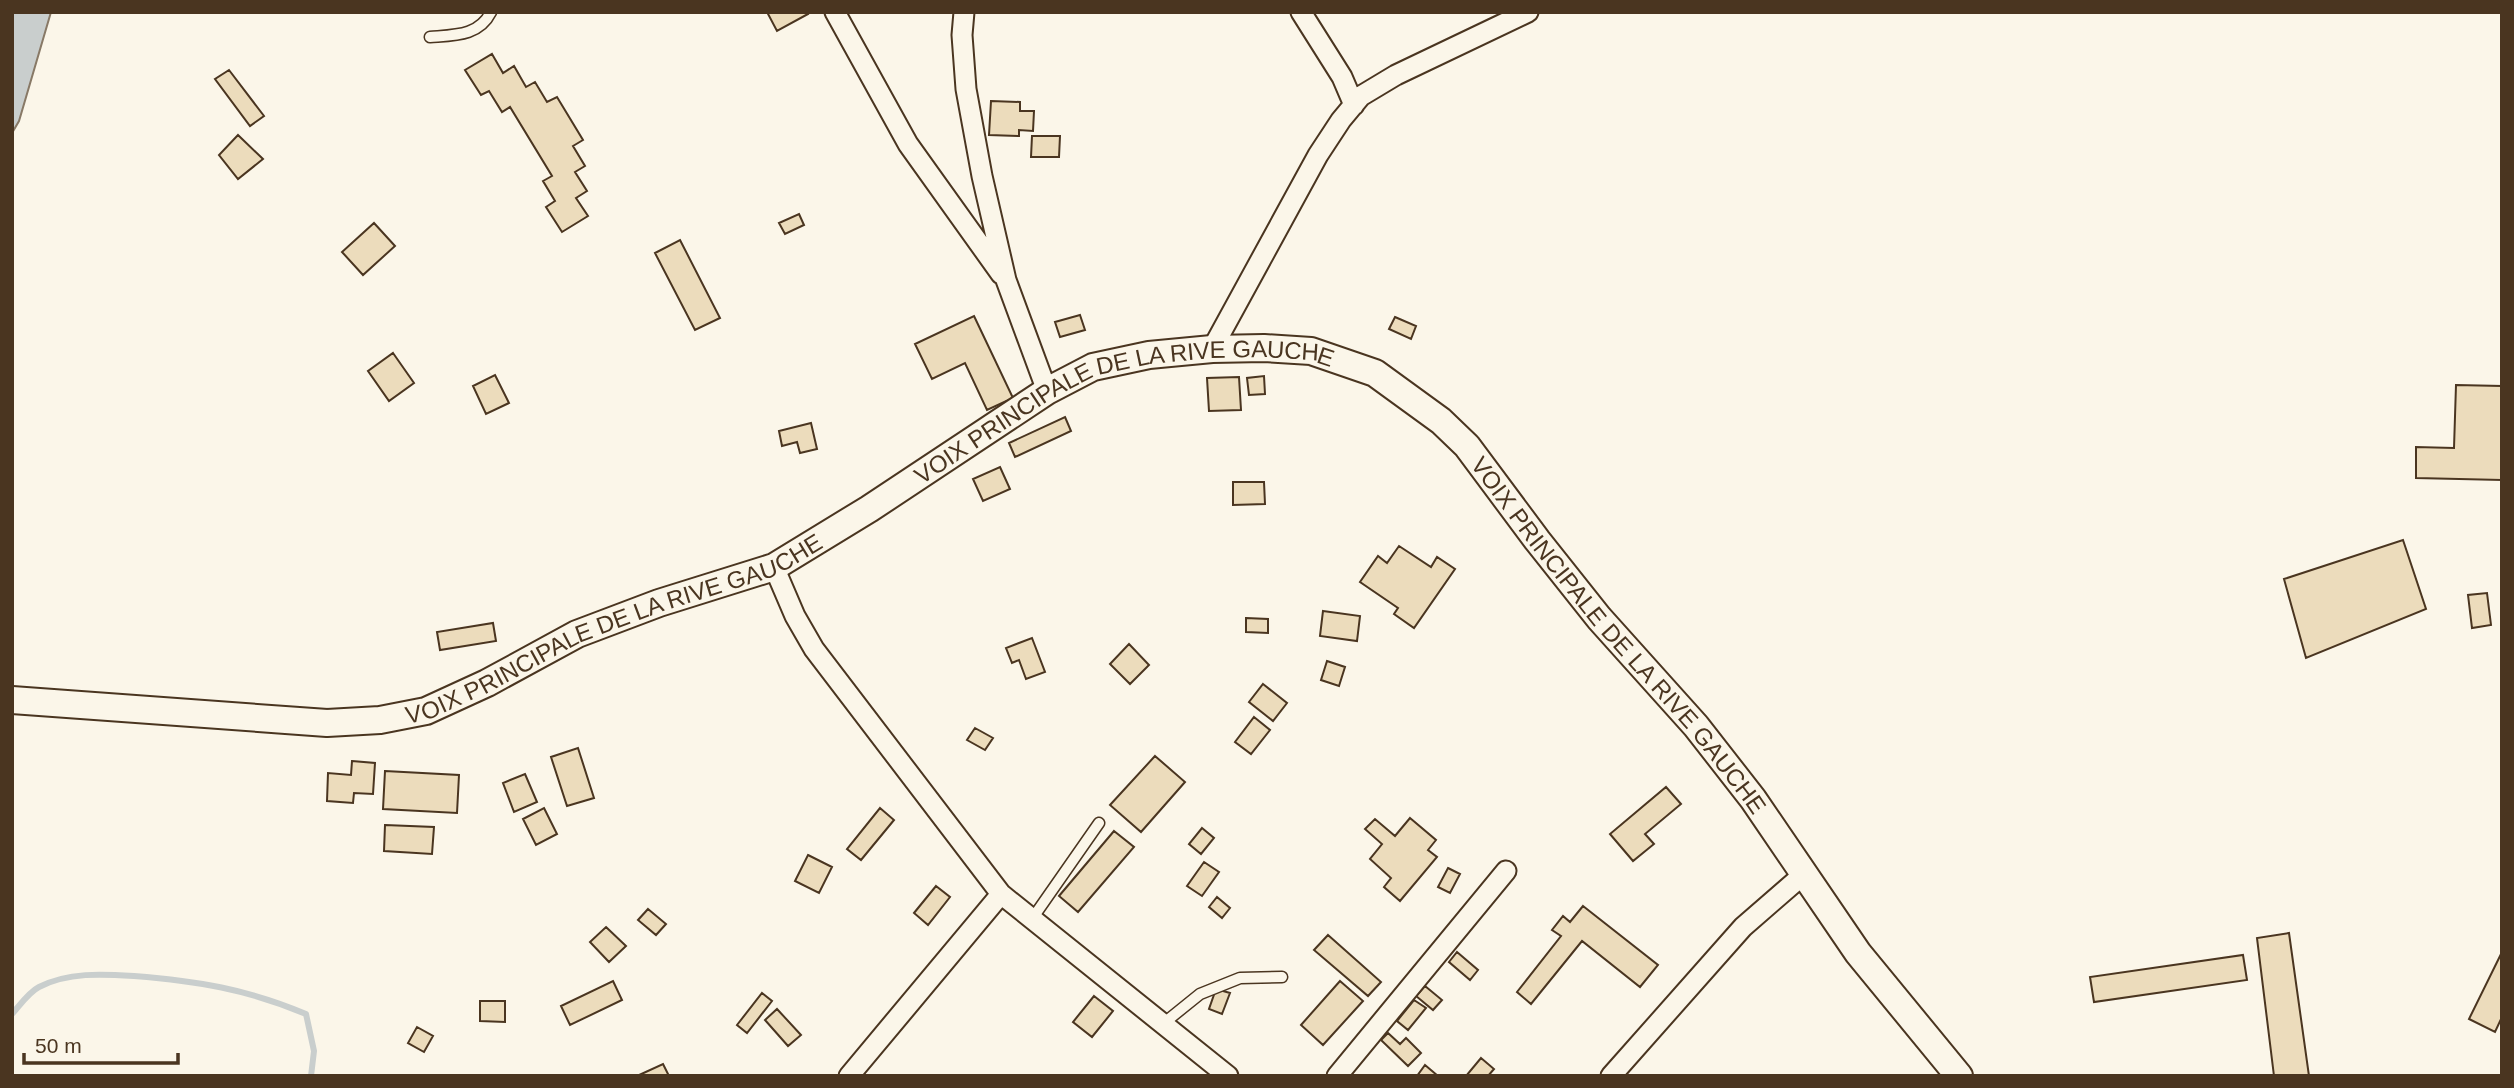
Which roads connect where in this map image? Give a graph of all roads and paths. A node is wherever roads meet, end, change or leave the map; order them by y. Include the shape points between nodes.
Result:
1 (491, 12) edge
2 (835, 12) edge
3 (964, 12) edge
4 (1301, 12) edge
5 (1528, 12) edge
6 (430, 37) dead end
7 (1354, 105) junction
8 (1006, 280) junction
9 (1212, 349) junction
10 (1047, 391) junction
11 (774, 567) junction
12 (12, 701) edge
13 (1099, 823) dead end
14 (1506, 871) dead end
15 (1804, 874) junction
16 (1001, 894) junction
17 (1032, 919) junction
18 (1282, 976) dead end
19 (1164, 1023) junction
20 (1952, 1073) edge
21 (849, 1076) edge
22 (1228, 1076) edge
23 (1338, 1076) edge
24 (1611, 1076) edge

1 - 6 lane via 485,25 463,35
2 - 8 street via 908,144
3 - 8 street via 966,89
4 - 7 street
5 - 7 street via 1396,75
7 - 9 street via 1318,155
8 - 10 street
9 - 10 street, VOIX PRINCIPALE DE LA RIVE GAUCHE via 1149,355 1093,368
9 - 15 street, VOIX PRINCIPALE DE LA RIVE GAUCHE via 1311,351 1375,373 1441,421 1467,446 1599,618 1696,726
10 - 11 street, VOIX PRINCIPALE DE LA RIVE GAUCHE
11 - 12 street, VOIX PRINCIPALE DE LA RIVE GAUCHE via 577,634 426,711 380,720 327,723
11 - 16 street via 814,649
13 - 17 lane
14 - 23 street
15 - 20 street, VOIX PRINCIPALE DE LA RIVE GAUCHE via 1858,953
15 - 24 street via 1743,928
16 - 17 street
16 - 21 street
17 - 19 street
18 - 19 lane via 1240,978 1200,994
19 - 22 street

